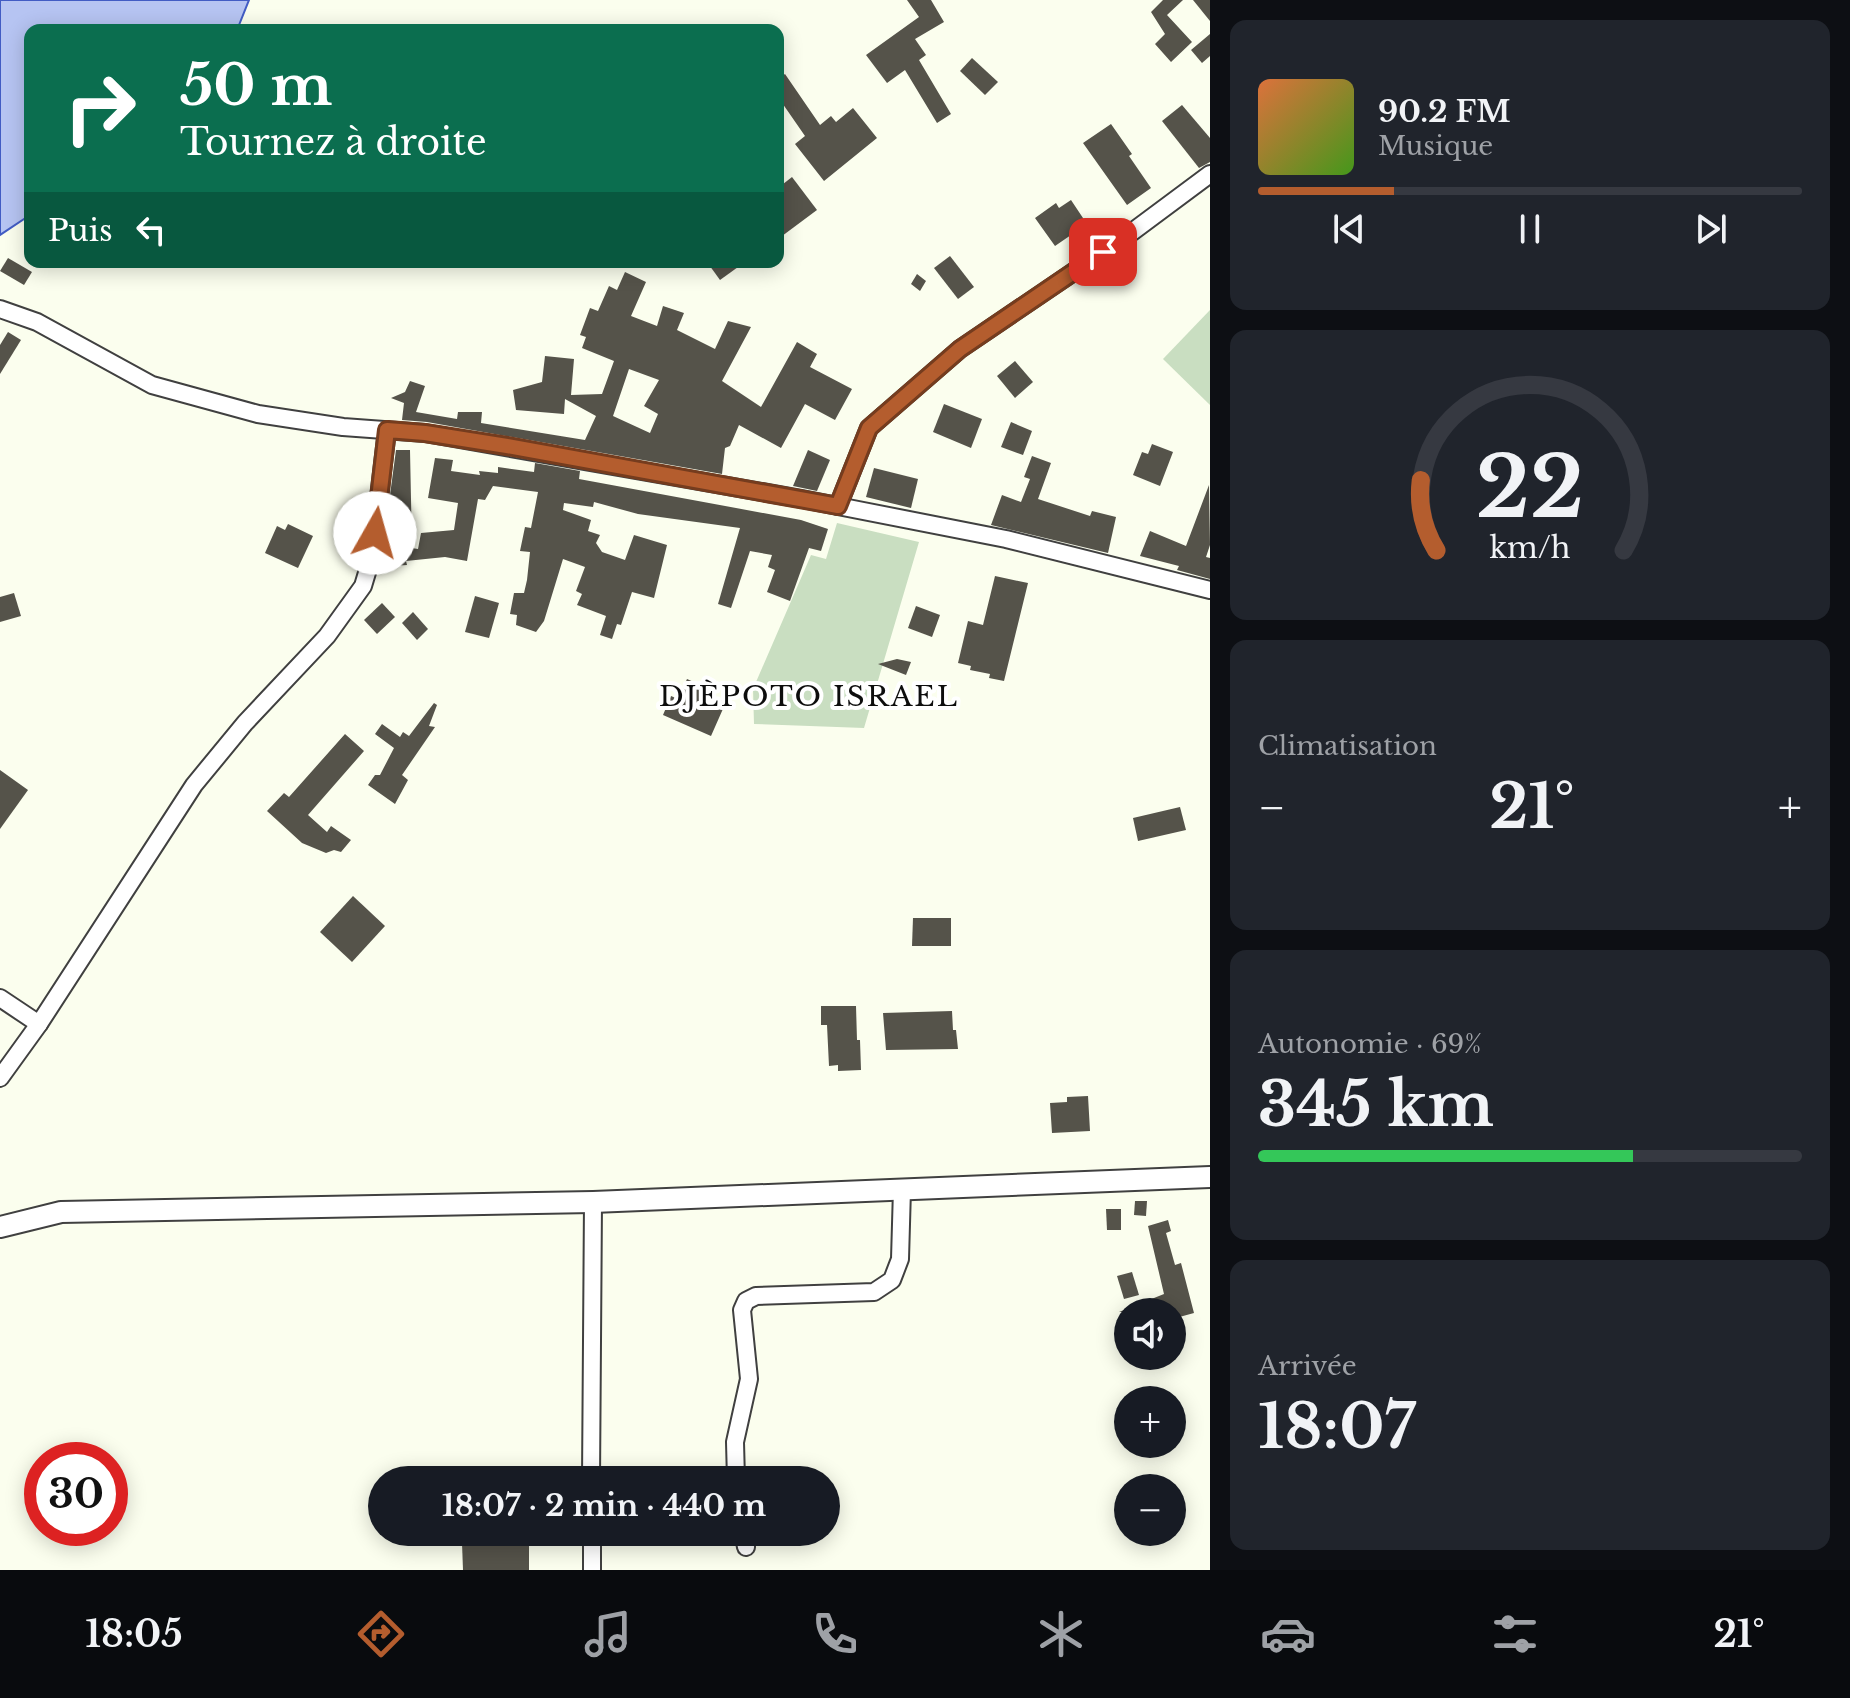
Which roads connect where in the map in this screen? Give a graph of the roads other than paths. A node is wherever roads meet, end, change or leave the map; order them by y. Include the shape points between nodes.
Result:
1 (1210, 174) edge
2 (0, 309) edge
3 (387, 430) junction
4 (838, 506) junction
5 (1210, 590) edge
6 (0, 998) edge
7 (39, 1024) junction
8 (0, 1078) edge
9 (1210, 1177) edge
10 (902, 1189) junction
11 (593, 1202) junction
12 (0, 1227) edge
13 (591, 1466) edge
14 (736, 1466) edge
15 (592, 1546) edge
16 (592, 1570) edge

1 - 4 street via 960,349 869,428
2 - 3 street via 37,322 152,385 258,414
3 - 4 street via 507,446
3 - 7 street via 372,556 363,586 327,636 194,785
4 - 5 street via 1006,539
6 - 7 street
7 - 8 street
9 - 10 street
10 - 11 street
10 - 14 street via 900,1259 892,1280 874,1292 756,1296 746,1301 749,1379 735,1442
11 - 12 street via 61,1212
11 - 13 street
15 - 16 street

